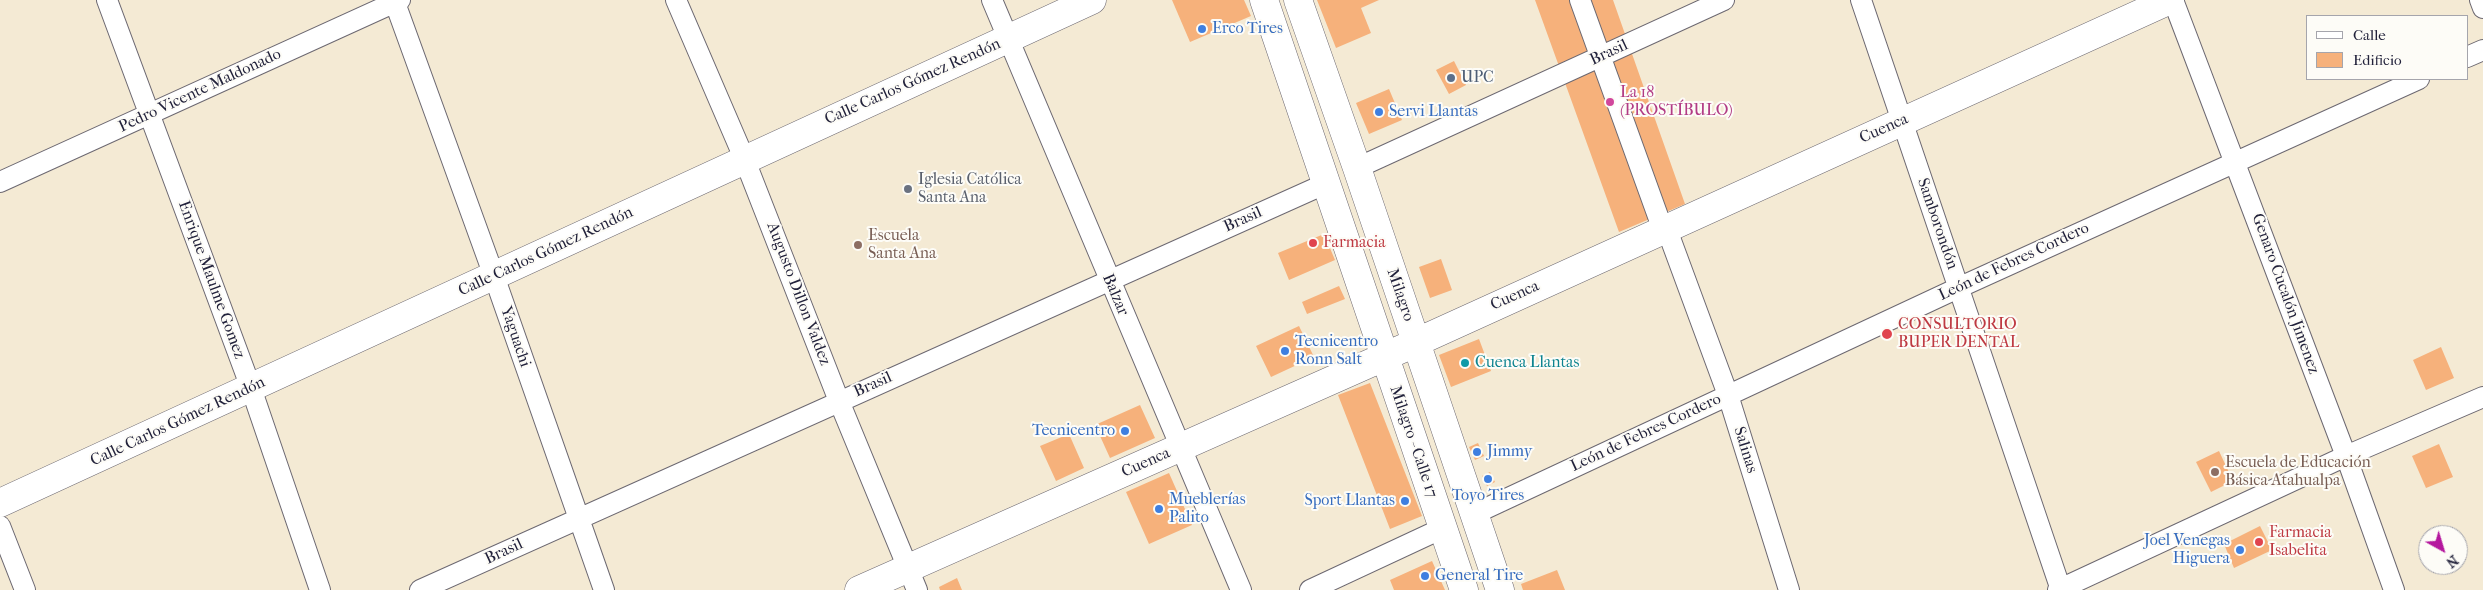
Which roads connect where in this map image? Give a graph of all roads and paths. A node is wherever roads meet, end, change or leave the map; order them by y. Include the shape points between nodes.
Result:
1 (107, 0) edge
2 (676, 0) edge
3 (992, 0) edge
4 (1092, 0) edge
5 (1264, 0) edge
6 (1298, 0) edge
7 (1580, 0) edge
8 (1724, 0) edge
9 (1861, 0) edge
10 (2172, 0) edge
11 (2480, 0) edge
12 (396, 1) edge
13 (2483, 8) edge
14 (1008, 39) junction
15 (2483, 50) edge
16 (1601, 56) junction
17 (2468, 57) edge
18 (2417, 80) edge
19 (150, 114) junction
20 (1902, 121) junction
21 (744, 158) junction
22 (2235, 161) junction
23 (1358, 168) junction
24 (0, 182) edge
25 (1327, 183) junction
26 (1663, 223) junction
27 (494, 276) junction
28 (1109, 280) junction
29 (1958, 288) junction
30 (1416, 341) junction
31 (1384, 356) junction
32 (251, 388) junction
33 (1728, 396) junction
34 (2483, 397) edge
35 (839, 400) junction
36 (1179, 448) junction
37 (2346, 456) junction
38 (0, 503) edge
39 (1474, 514) junction
40 (578, 518) junction
41 (0, 526) edge
42 (1443, 528) junction
43 (913, 579) edge
44 (24, 590) edge
45 (320, 590) edge
46 (420, 590) edge
47 (604, 590) edge
48 (859, 590) edge
49 (1241, 590) edge
50 (1310, 590) edge
51 (1464, 590) edge
52 (1500, 590) edge
53 (1789, 590) edge
54 (2060, 590) edge
55 (2394, 590) edge

1 - 19 street, Enrique Maulme Gomez
2 - 21 street, Augusto Dillon Valdez
3 - 14 street, Balzar
4 - 14 main road, Calle Carlos Gómez Rendón
5 - 25 main road
6 - 23 main road, Milagro
7 - 16 street, Salinas
8 - 16 street, Brasil
9 - 20 street, Samborondón
10 - 20 main road, Cuenca
10 - 22 street, Genaro Cucalón Jimenez
11 - 13 street
12 - 19 street, Pedro Vicente Maldonado
12 - 27 street, Yaguachi
14 - 21 main road, Calle Carlos Gómez Rendón
14 - 28 street, Balzar
15 - 17 street
16 - 23 street, Brasil
16 - 26 street, Salinas
18 - 22 street, León de Febres Cordero
19 - 24 street, Pedro Vicente Maldonado
19 - 32 street, Enrique Maulme Gomez
20 - 26 main road, Cuenca
20 - 29 street, Samborondón
21 - 27 main road, Calle Carlos Gómez Rendón
21 - 35 street, Augusto Dillon Valdez
22 - 29 street, León de Febres Cordero
22 - 37 street, Genaro Cucalón Jimenez
23 - 30 main road, Milagro
25 - 28 street, Brasil
25 - 31 main road
26 - 30 main road, Cuenca
26 - 33 street, Salinas
27 - 32 main road, Calle Carlos Gómez Rendón
27 - 40 street, Yaguachi
28 - 35 street, Brasil
28 - 36 street, Balzar
29 - 33 street, León de Febres Cordero
29 - 54 street, Samborondón
30 - 31 main road, Cuenca
30 - 39 main road, Milagro
31 - 36 main road, Cuenca
31 - 42 main road, Milagro - Calle 17
32 - 38 main road, Calle Carlos Gómez Rendón
32 - 45 street, Enrique Maulme Gomez
33 - 39 street, León de Febres Cordero
33 - 53 street, Salinas
34 - 37 street
35 - 40 street, Brasil
35 - 43 street, Augusto Dillon Valdez
36 - 43 main road, Cuenca
36 - 49 street, Balzar
37 - 54 street
37 - 55 street, Genaro Cucalón Jimenez
39 - 52 main road, Milagro
40 - 46 street, Brasil
40 - 47 street, Yaguachi
41 - 44 street
42 - 50 street
42 - 51 main road
43 - 48 main road, Cuenca

